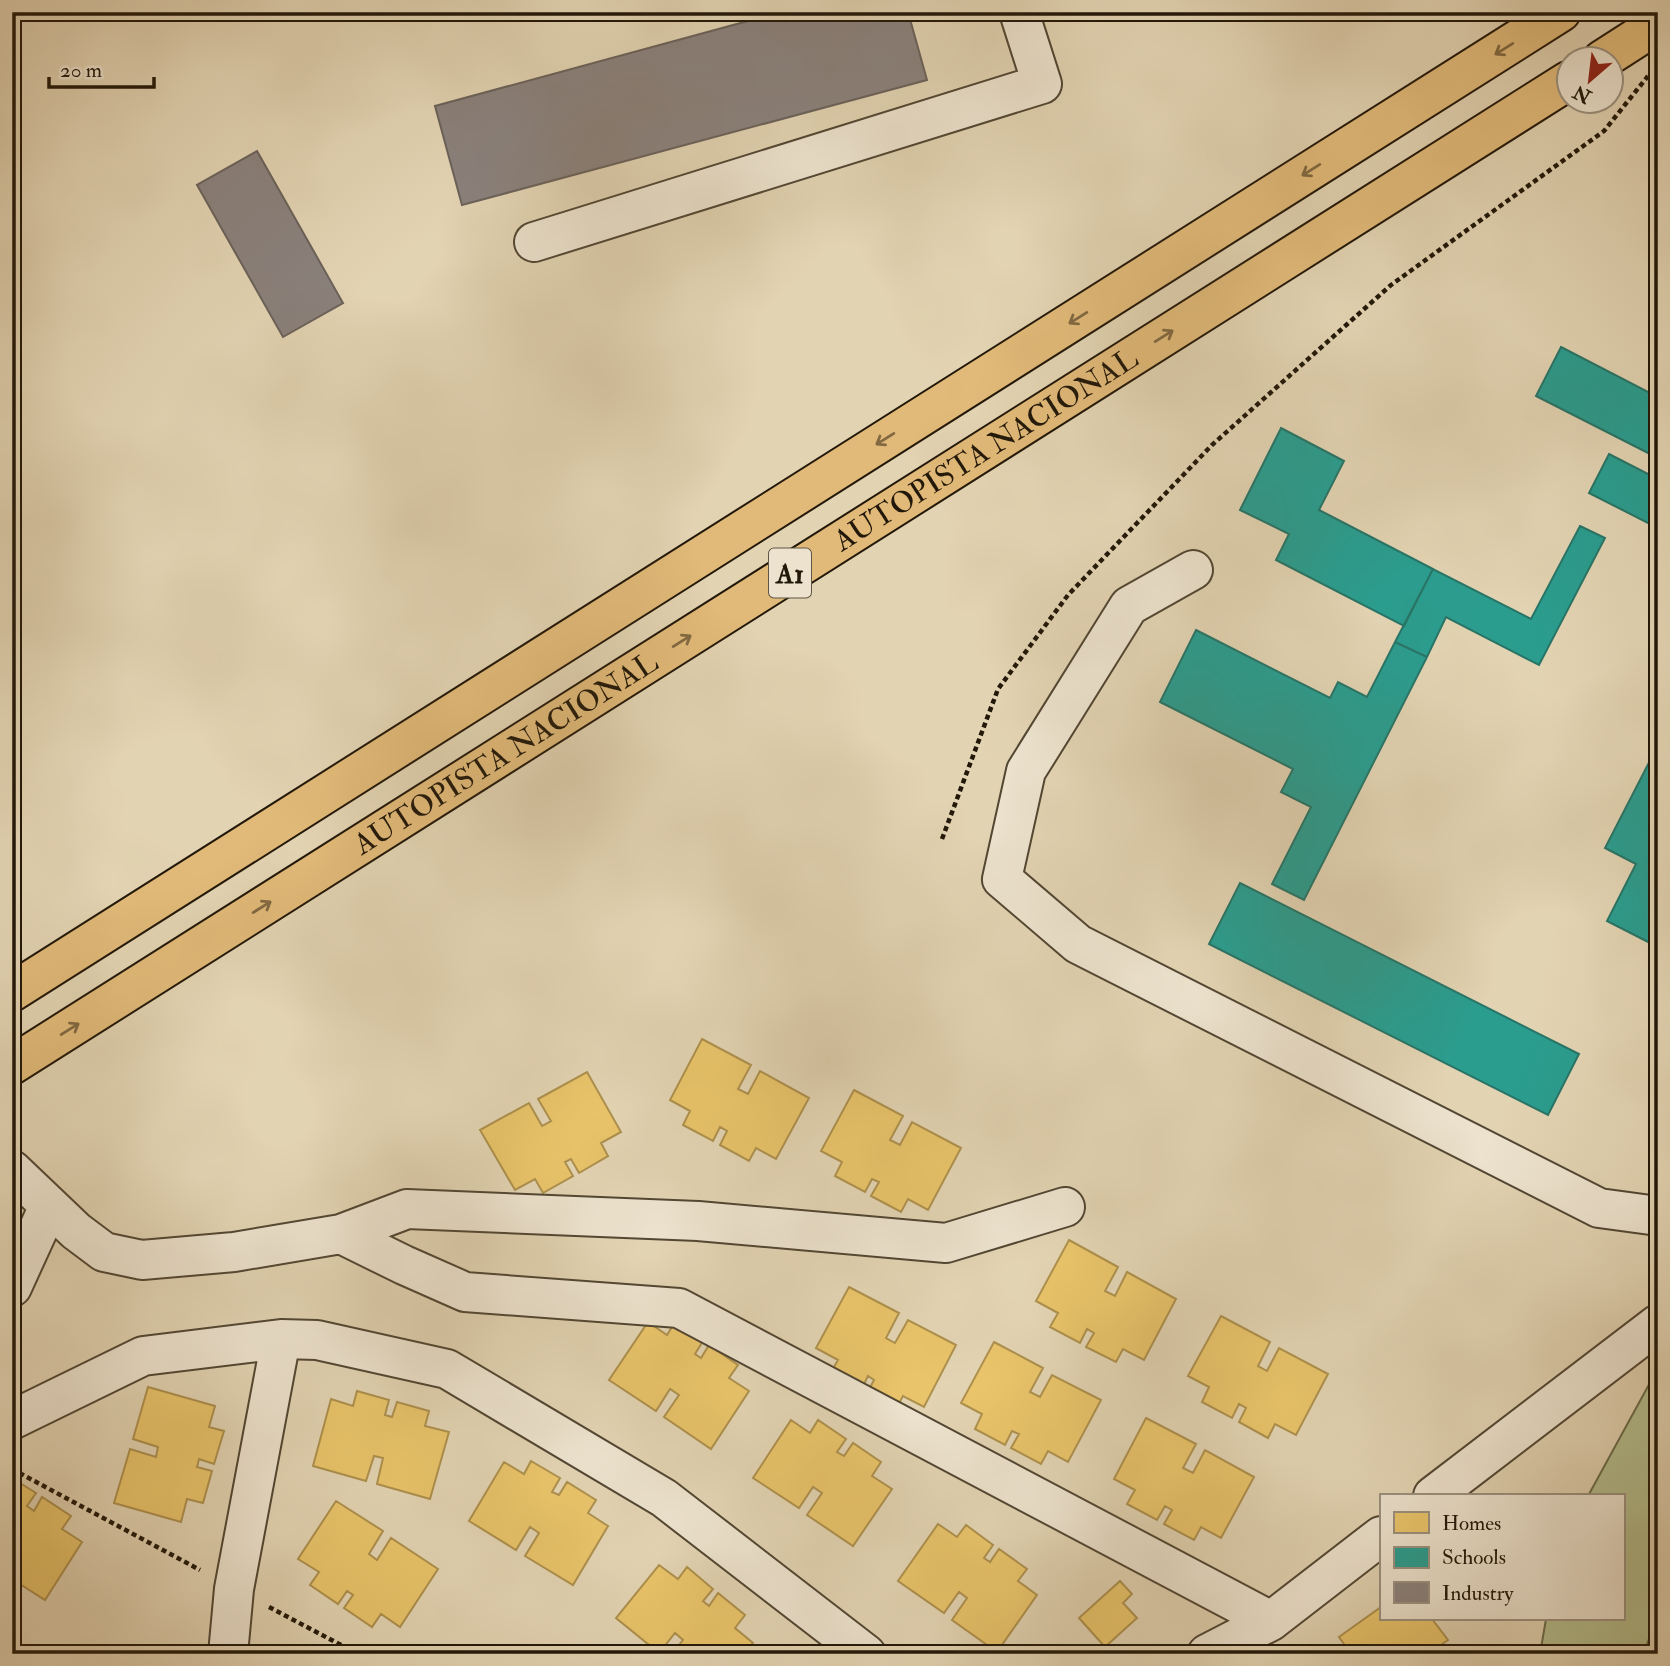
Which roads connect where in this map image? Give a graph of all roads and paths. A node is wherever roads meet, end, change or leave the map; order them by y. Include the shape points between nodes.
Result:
1 (1019, 12) edge
2 (1561, 12) edge
3 (1658, 24) edge
4 (1624, 46) edge
5 (1650, 74) dead end
6 (1554, 89) edge
7 (534, 242) dead end
8 (1193, 570) dead end
9 (943, 839) dead end
10 (12, 992) edge
11 (12, 1065) edge
12 (12, 1170) edge
13 (49, 1206) junction
14 (1065, 1207) dead end
15 (1658, 1216) edge
16 (341, 1234) junction
17 (12, 1287) edge
18 (1658, 1324) edge
19 (281, 1339) junction
20 (12, 1420) edge
21 (12, 1469) edge
22 (1436, 1494) edge
23 (1380, 1537) edge
24 (234, 1588) junction
25 (1271, 1621) junction
26 (228, 1654) edge
27 (358, 1654) edge
28 (866, 1654) edge
29 (1207, 1654) edge

1 - 7 street via 1042,84
2 -> 10 highway, AUTOPISTA NACIONAL / A1
3 - 4 highway
5 - 9 path via 1604,131 1391,285 1212,445 1068,595 998,690
11 -> 6 highway, AUTOPISTA NACIONAL / A1
8 - 15 street via 1129,606 1026,771 1002,879 1078,944 1599,1208
12 - 13 street
13 - 16 street via 104,1252 142,1260 234,1252
13 - 17 street
14 - 16 street via 946,1243 698,1221 407,1209
16 - 25 street via 465,1292 679,1308
18 - 22 street
19 - 20 street via 143,1356
19 - 24 street
19 - 28 street via 317,1340 447,1369 664,1498
21 - 24 path
23 - 25 street
24 - 26 street
24 - 27 path
25 - 29 street

